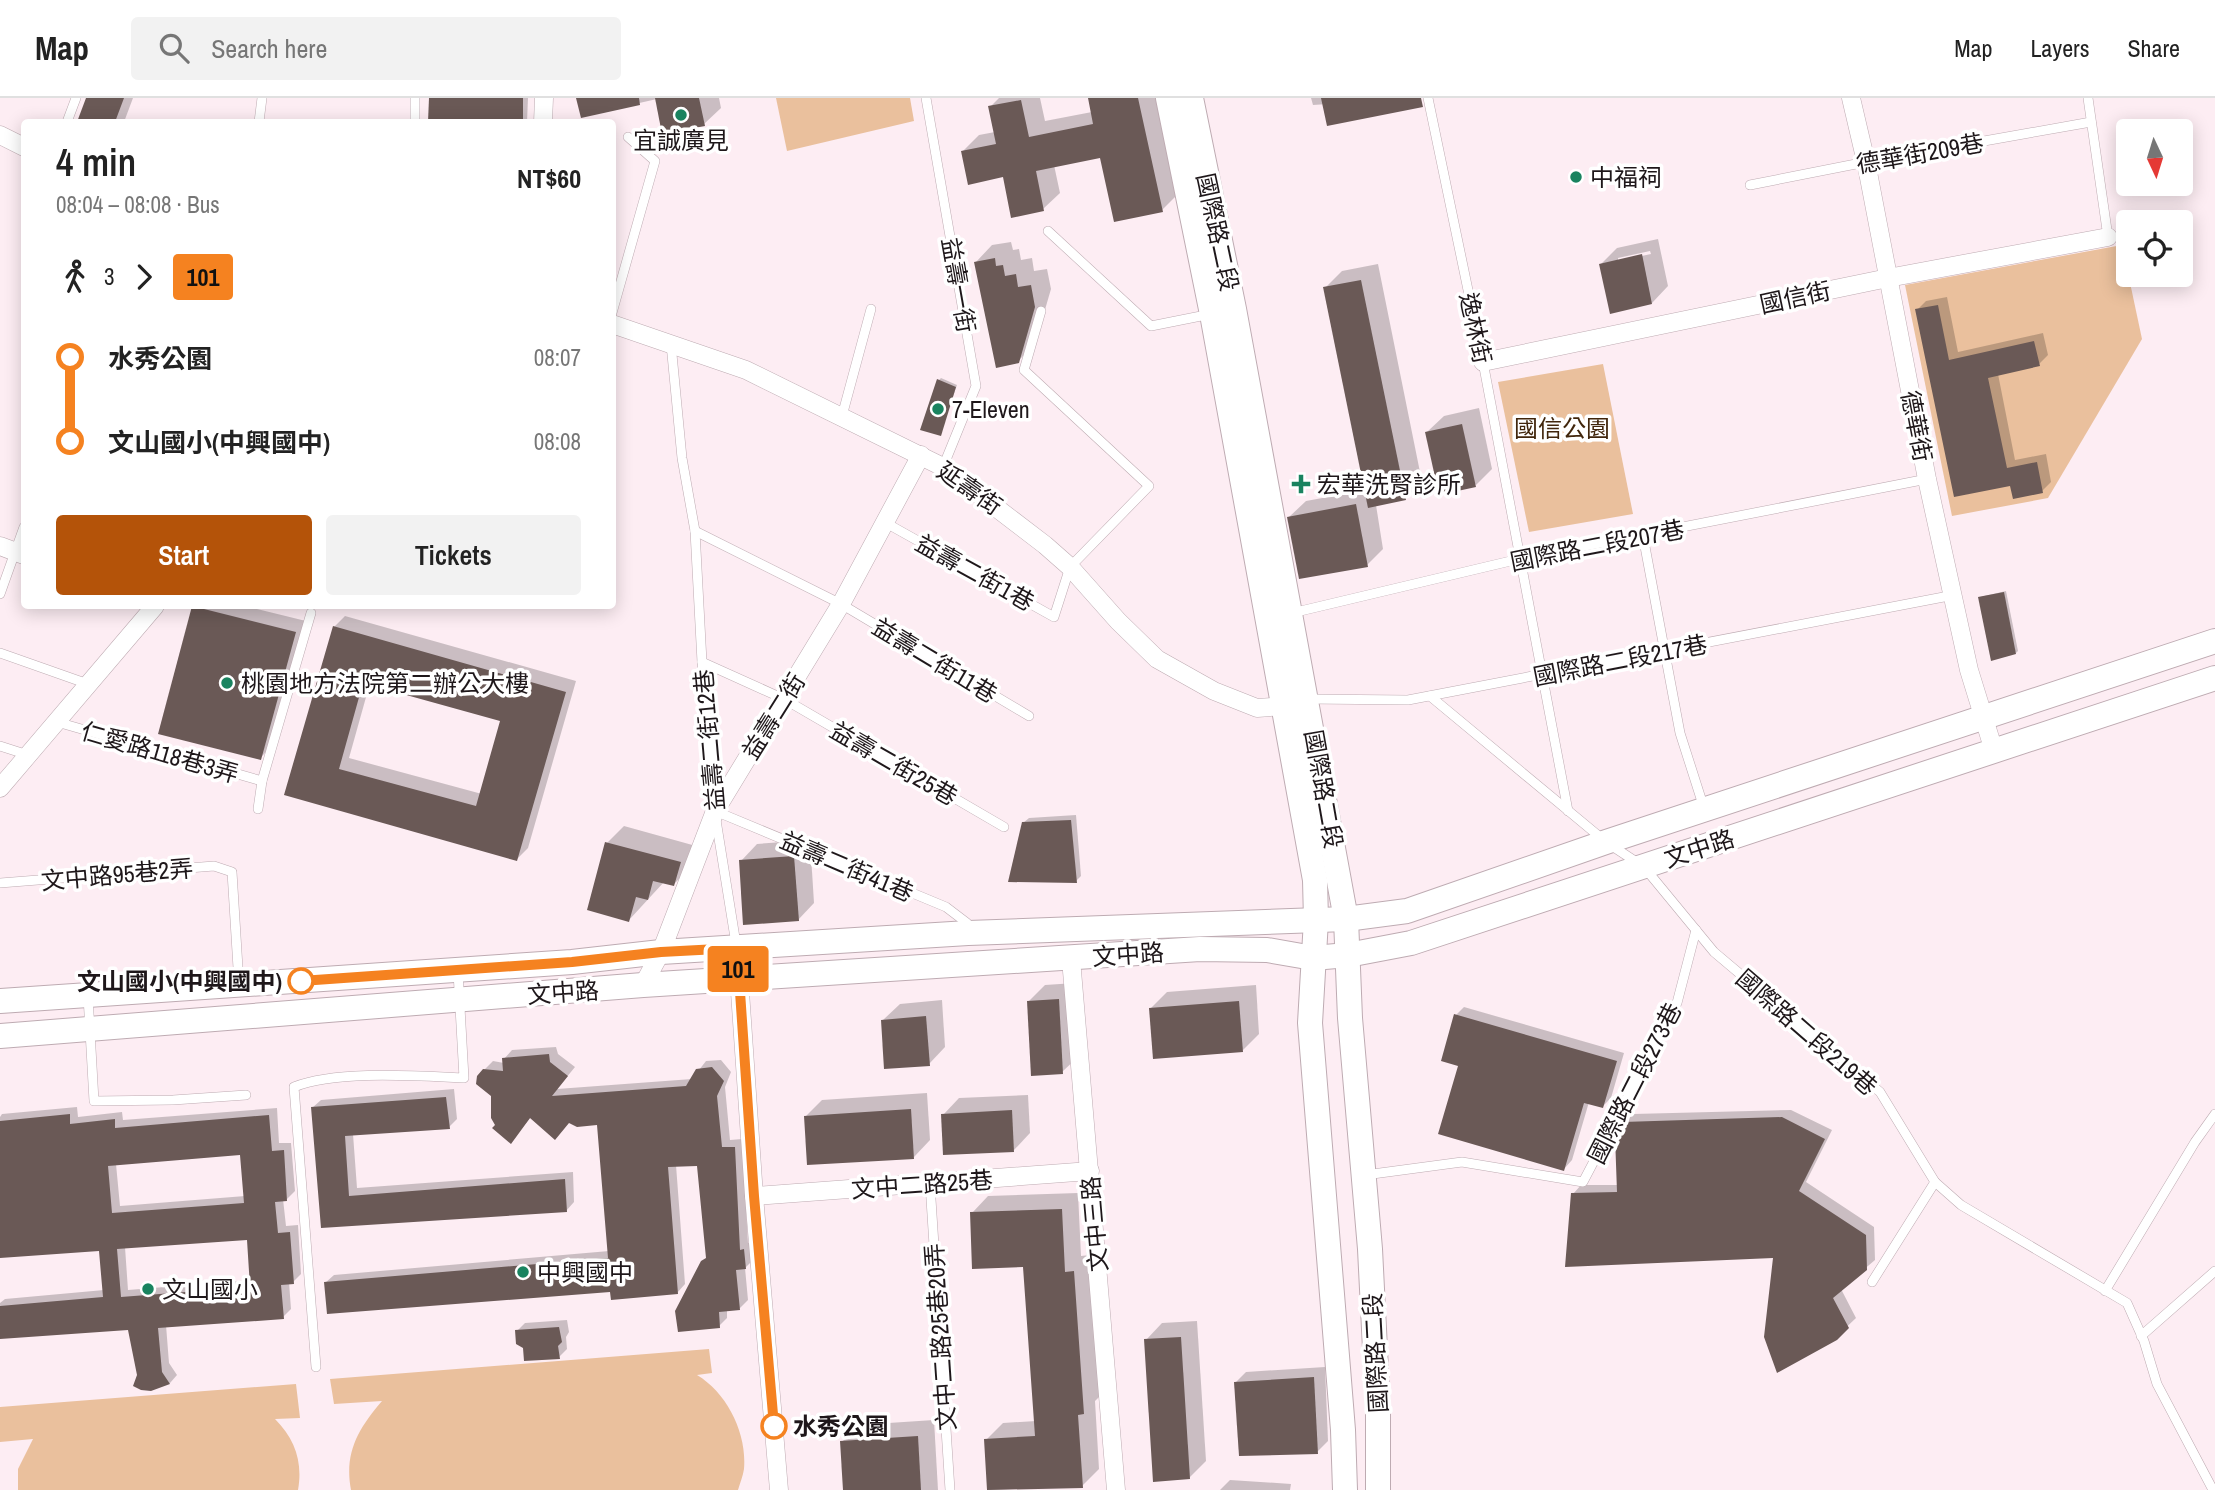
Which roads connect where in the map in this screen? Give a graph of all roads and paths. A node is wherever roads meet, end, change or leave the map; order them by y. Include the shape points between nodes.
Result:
1 (76, 98) edge
2 (262, 98) edge
3 (415, 98) edge
4 (544, 98) edge
5 (926, 98) edge
6 (1168, 98) edge
7 (1191, 98) edge
8 (1428, 98) edge
9 (1851, 98) edge
10 (2088, 98) edge
11 (68, 119) edge
12 (259, 119) edge
13 (415, 119) edge
14 (543, 119) edge
15 (2091, 122) junction
16 (0, 135) edge
17 (628, 137) dead end
18 (21, 146) edge
19 (1866, 162) junction
20 (1750, 186) dead end
21 (1048, 231) dead end
22 (2108, 237) joint
23 (1888, 278) junction
24 (616, 299) edge
25 (871, 309) dead end
26 (1041, 311) dead end
27 (1212, 314) junction
28 (616, 325) edge
29 (671, 344) junction
30 (1483, 362) junction
31 (842, 416) junction
32 (921, 455) junction
33 (943, 467) junction
34 (1927, 479) junction
35 (886, 523) junction
36 (695, 531) junction
37 (21, 534) edge
38 (1643, 536) junction
39 (14, 551) edge
40 (1519, 559) junction
41 (1070, 567) junction
42 (0, 594) edge
43 (1954, 595) junction
44 (841, 604) junction
45 (152, 609) edge
46 (311, 613) dead end
47 (1280, 616) junction
48 (2215, 640) edge
49 (1665, 652) junction
50 (0, 653) edge
51 (702, 662) junction
52 (1543, 674) junction
53 (2215, 678) edge
54 (90, 684) junction
55 (1430, 696) junction
56 (784, 699) junction
57 (1296, 702) junction
58 (1029, 716) dead end
59 (1983, 717) junction
60 (57, 722) junction
61 (0, 746) edge
62 (1994, 751) junction
63 (28, 755) junction
64 (262, 781) junction
65 (0, 788) edge
66 (258, 809) dead end
67 (1704, 810) junction
68 (715, 811) junction
69 (1568, 811) junction
70 (1004, 827) dead end
71 (1606, 842) junction
72 (1644, 867) junction
73 (0, 883) edge
74 (1346, 919) junction
75 (1316, 920) junction
76 (1696, 930) junction
77 (968, 933) junction
78 (737, 948) junction
79 (661, 952) junction
80 (1348, 955) junction
81 (1313, 958) junction
82 (1070, 959) junction
83 (458, 969) junction
84 (739, 979) junction
85 (643, 985) junction
86 (239, 986) junction
87 (88, 996) junction
88 (459, 999) junction
89 (0, 1001) edge
90 (88, 1028) junction
91 (0, 1036) edge
92 (246, 1095) dead end
93 (2215, 1114) edge
94 (1090, 1171) junction
95 (1363, 1175) junction
96 (1935, 1182) junction
97 (930, 1184) junction
98 (754, 1196) junction
99 (2215, 1270) edge
100 (1872, 1282) dead end
101 (2105, 1291) junction
102 (2141, 1336) junction
103 (316, 1367) dead end
104 (779, 1490) edge
105 (950, 1490) edge
106 (1116, 1490) edge
107 (1345, 1490) edge
108 (1378, 1490) edge
109 (2214, 1490) edge

1 - 11 lane
2 - 12 lane
3 - 13 lane
4 - 14 street
5 - 33 lane, 益壽一街 via 976,386
6 - 27 street, 國際路二段
7 - 47 street, 國際路二段 via 1234,309
8 - 30 lane, 逸林街
9 - 19 street, 德華街
10 - 15 lane
15 - 19 lane, 德華街209巷
15 - 22 lane
16 - 18 street
17 - 24 lane via 655,161
19 - 20 lane, 德華街209巷
19 - 23 street, 德華街
21 - 27 lane via 1151,326
22 - 23 street, 國信街
23 - 30 street, 國信街
23 - 34 street, 德華街
25 - 31 lane
26 - 41 lane via 1024,370 1149,486
27 - 47 street, 國際路二段
28 - 29 street, 延壽街
29 - 31 street, 延壽街 via 746,370
29 - 36 lane, 益壽二街12巷 via 682,458
30 - 40 lane, 逸林街
31 - 32 street, 延壽街
32 - 33 street, 延壽街
32 - 35 street, 益壽二街
33 - 41 street, 延壽街
34 - 38 lane, 國際路二段207巷
34 - 43 street, 德華街
35 - 41 lane, 益壽二街1巷 via 1054,617
35 - 44 street, 益壽二街
36 - 44 lane
36 - 51 lane, 益壽二街12巷
37 - 39 lane
38 - 40 lane, 國際路二段207巷
38 - 49 lane
39 - 42 lane
40 - 47 lane, 國際路二段207巷
40 - 52 lane, 逸林街
41 - 57 street, 延壽街 via 1157,659 1214,691 1257,708
43 - 49 lane, 國際路二段217巷
43 - 59 street, 德華街
44 - 56 street, 益壽二街
44 - 58 lane, 益壽二街11巷
45 - 54 street
46 - 64 lane
47 - 57 street, 國際路二段
48 - 59 street, 文中路
49 - 52 lane, 國際路二段217巷
49 - 67 lane via 1680,733
50 - 54 lane
51 - 56 lane, 益壽二街25巷
51 - 68 lane, 益壽二街12巷
52 - 55 lane, 國際路二段217巷
52 - 69 lane, 逸林街
53 - 62 street, 文中路
54 - 60 street
55 - 57 lane, 國際路二段217巷
55 - 69 lane, 國際路二段219巷
56 - 68 street, 益壽二街
56 - 70 lane, 益壽二街25巷
57 - 74 street, 國際路二段
57 - 75 street, 國際路二段
59 - 62 street, 德華街
59 - 67 street, 文中路
60 - 63 street
60 - 64 lane, 仁愛路118巷3弄
61 - 63 lane
62 - 72 street, 文中路
63 - 65 street
64 - 66 lane
67 - 71 street, 文中路
68 - 77 lane, 益壽二街41巷 via 946,907 967,923
68 - 78 lane, 益壽二街12巷
68 - 79 street, 益壽二街
69 - 71 lane, 國際路二段219巷
71 - 72 lane, 國際路二段219巷
71 - 74 street, 文中路 via 1407,911
72 - 76 lane, 國際路二段219巷
72 - 80 street, 文中路 via 1411,943
73 - 86 lane, 文中路95巷2弄 via 214,866 232,872
74 - 75 street, 文中路
74 - 80 street, 國際路二段
75 - 77 street, 文中路
75 - 81 street, 國際路二段
76 - 95 lane, 國際路二段273巷 via 1677,1003 1583,1182 1462,1162
76 - 96 lane, 國際路二段219巷 via 1714,952 1880,1092
77 - 78 street, 文中路
78 - 79 street, 文中路
78 - 84 street
79 - 83 street, 文中路
79 - 85 street, 益壽二街
80 - 81 street, 文中路
80 - 95 street, 國際路二段
81 - 82 street, 文中路 via 1267,950 1200,949
81 - 107 street, 國際路二段 via 1310,1023
82 - 84 street, 文中路
82 - 94 street, 文中三路
83 - 86 street, 文中路
83 - 88 lane
84 - 85 street, 文中路
84 - 98 street
85 - 88 street, 文中路
86 - 87 street, 文中路
87 - 89 street, 文中路
87 - 90 lane
88 - 90 street, 文中路
88 - 103 lane via 464,1078 312,1080 294,1087
90 - 91 street, 文中路
90 - 92 lane via 94,1101
93 - 101 lane
94 - 97 street, 文中二路25巷
94 - 106 street, 文中三路
95 - 108 street, 國際路二段 via 1378,1409
96 - 100 lane
96 - 101 lane, 國際路二段219巷 via 1961,1205
97 - 98 street, 文中二路25巷
97 - 105 lane, 文中二路25巷20弄
98 - 104 street
99 - 102 lane
101 - 102 lane, 國際路二段219巷 via 2127,1303
102 - 109 lane, 國際路二段219巷 via 2157,1384

